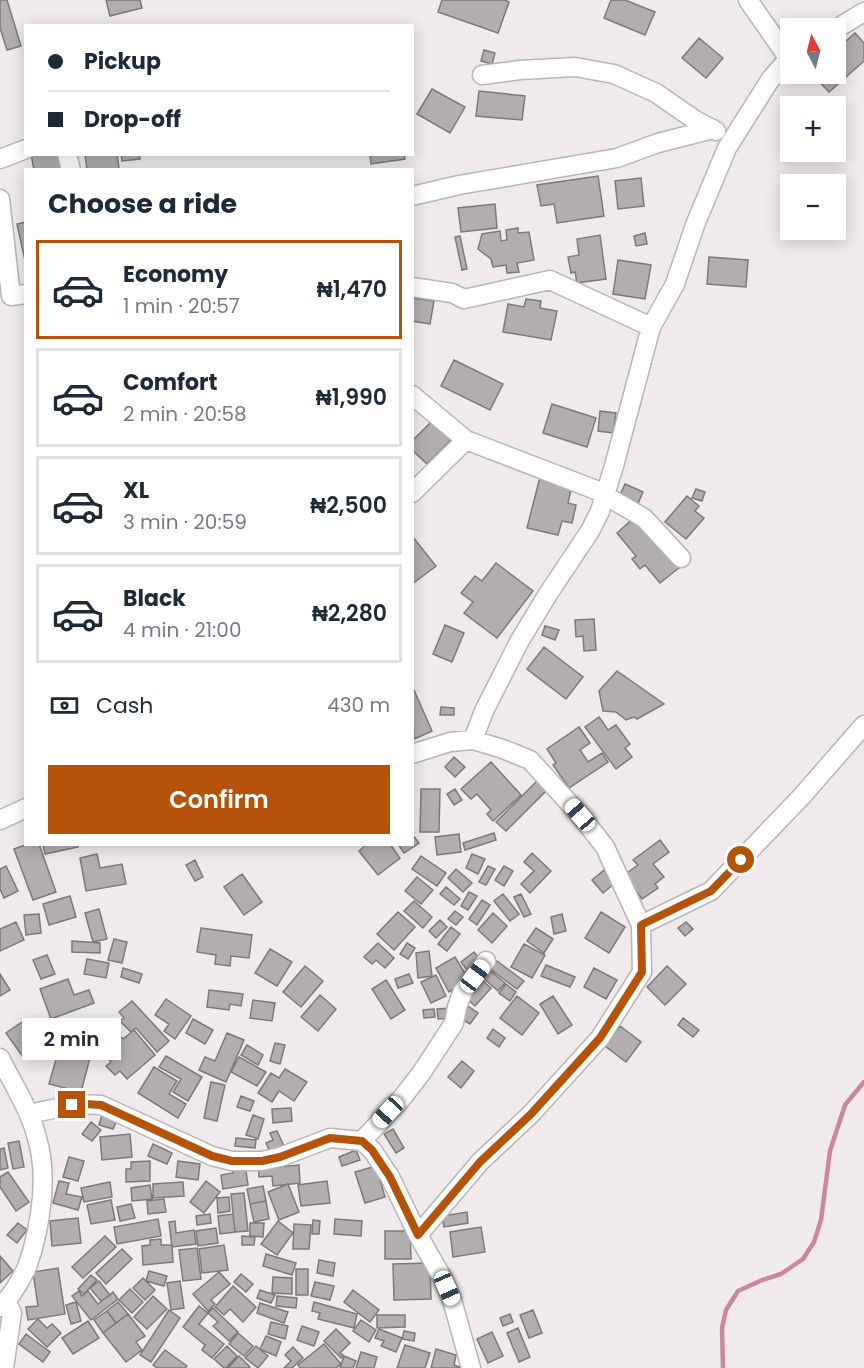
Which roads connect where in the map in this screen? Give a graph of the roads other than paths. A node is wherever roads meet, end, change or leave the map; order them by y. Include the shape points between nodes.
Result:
1 (748, 0) edge
2 (864, 12) edge
3 (846, 22) edge
4 (780, 44) edge
5 (780, 69) edge
6 (482, 75) dead end
7 (713, 129) junction
8 (732, 139) junction
9 (24, 150) edge
10 (0, 159) edge
11 (414, 196) edge
12 (0, 199) edge
13 (414, 288) edge
14 (24, 294) edge
15 (651, 327) junction
16 (414, 397) edge
17 (466, 440) junction
18 (414, 491) edge
19 (606, 495) junction
20 (681, 558) dead end
21 (864, 725) edge
22 (473, 740) junction
23 (414, 753) edge
24 (24, 809) edge
25 (0, 820) edge
26 (641, 925) junction
27 (486, 961) dead end
28 (0, 1058) edge
29 (29, 1114) junction
30 (362, 1141) junction
31 (418, 1235) junction
32 (3, 1304) edge
33 (4, 1368) edge
34 (471, 1368) edge

1 - 4 street
2 - 3 street
5 - 8 street
6 - 7 street via 575,67 614,74 656,93
7 - 8 street
7 - 11 street via 617,158
8 - 15 street via 675,284
9 - 10 street
12 - 14 street via 11,296
13 - 15 street via 452,293 464,299 550,280
15 - 19 street
16 - 17 street
17 - 18 street
17 - 19 street
19 - 20 street via 644,518
19 - 22 street via 590,531 519,642
21 - 26 street via 711,891
22 - 23 street via 450,742
22 - 26 street via 530,760 552,784 605,847
24 - 25 street
26 - 31 street via 642,972 600,1038 531,1114 480,1162
27 - 30 street via 463,991 454,1023 422,1072
28 - 29 street
29 - 30 street via 72,1105 101,1105 212,1156 232,1161 280,1157 330,1138
29 - 32 street via 43,1167 43,1196 26,1272
30 - 31 street via 390,1177
31 - 34 street via 452,1300
32 - 33 street via 12,1313

